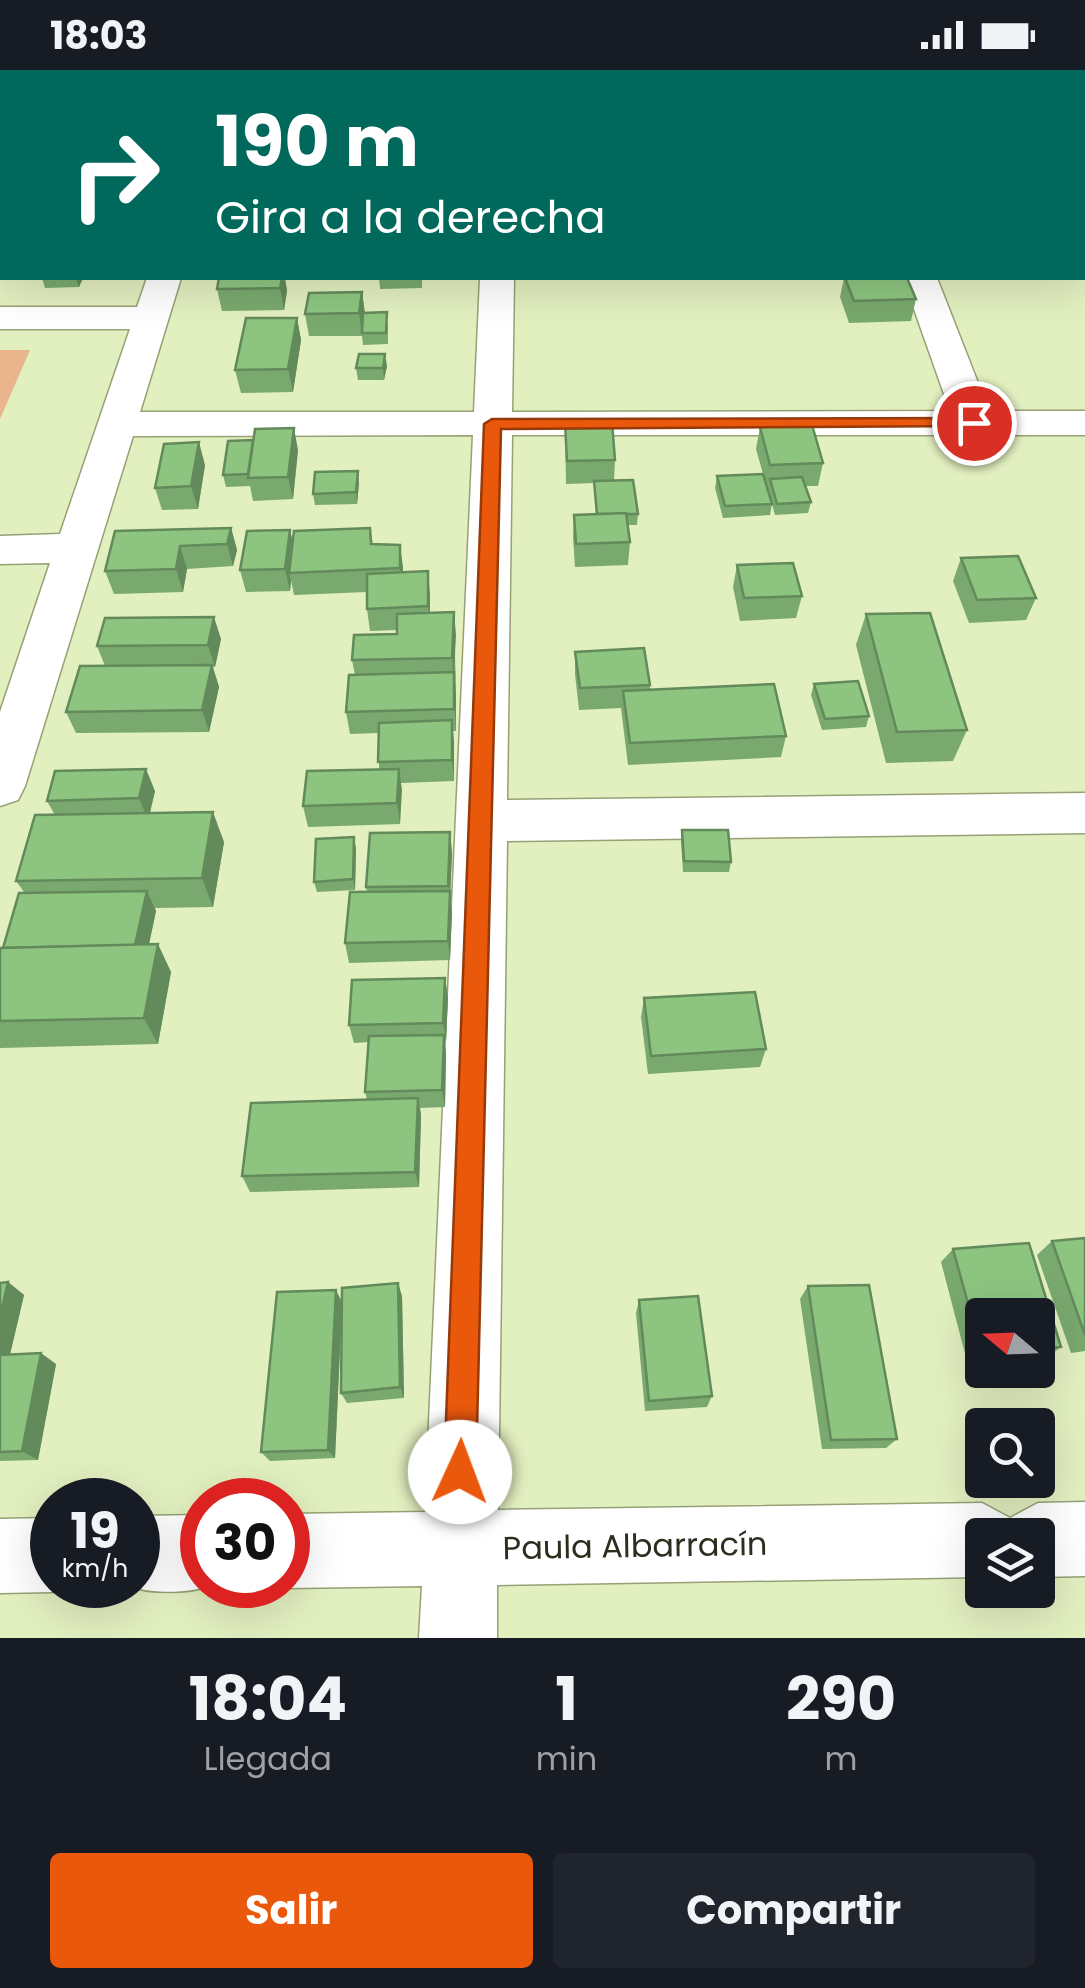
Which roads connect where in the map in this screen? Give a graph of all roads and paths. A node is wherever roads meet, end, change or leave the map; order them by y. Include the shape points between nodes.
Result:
1 (163, 280) edge
2 (496, 280) edge
3 (921, 280) edge
4 (0, 318) edge
5 (151, 318) junction
6 (1085, 422) edge
7 (974, 423) junction
8 (117, 424) junction
9 (492, 424) junction
10 (77, 548) junction
11 (0, 550) edge
12 (0, 786) edge
13 (1085, 813) edge
14 (480, 821) junction
15 (1085, 1539) edge
16 (965, 1540) edge
17 (1055, 1540) edge
18 (458, 1548) junction
19 (310, 1551) edge
20 (30, 1555) edge
21 (0, 1556) edge
22 (458, 1638) edge

1 - 5 street
2 - 9 street
3 - 7 street
4 - 5 street
5 - 8 street
6 - 7 street
7 - 9 street
8 - 9 street
8 - 10 street
9 - 14 street
10 - 11 street
10 - 12 street
13 - 14 street
14 - 18 street
15 - 17 street
16 - 18 street, Paula Albarracín
18 - 19 street, Paula Albarracín
18 - 22 street
20 - 21 street

